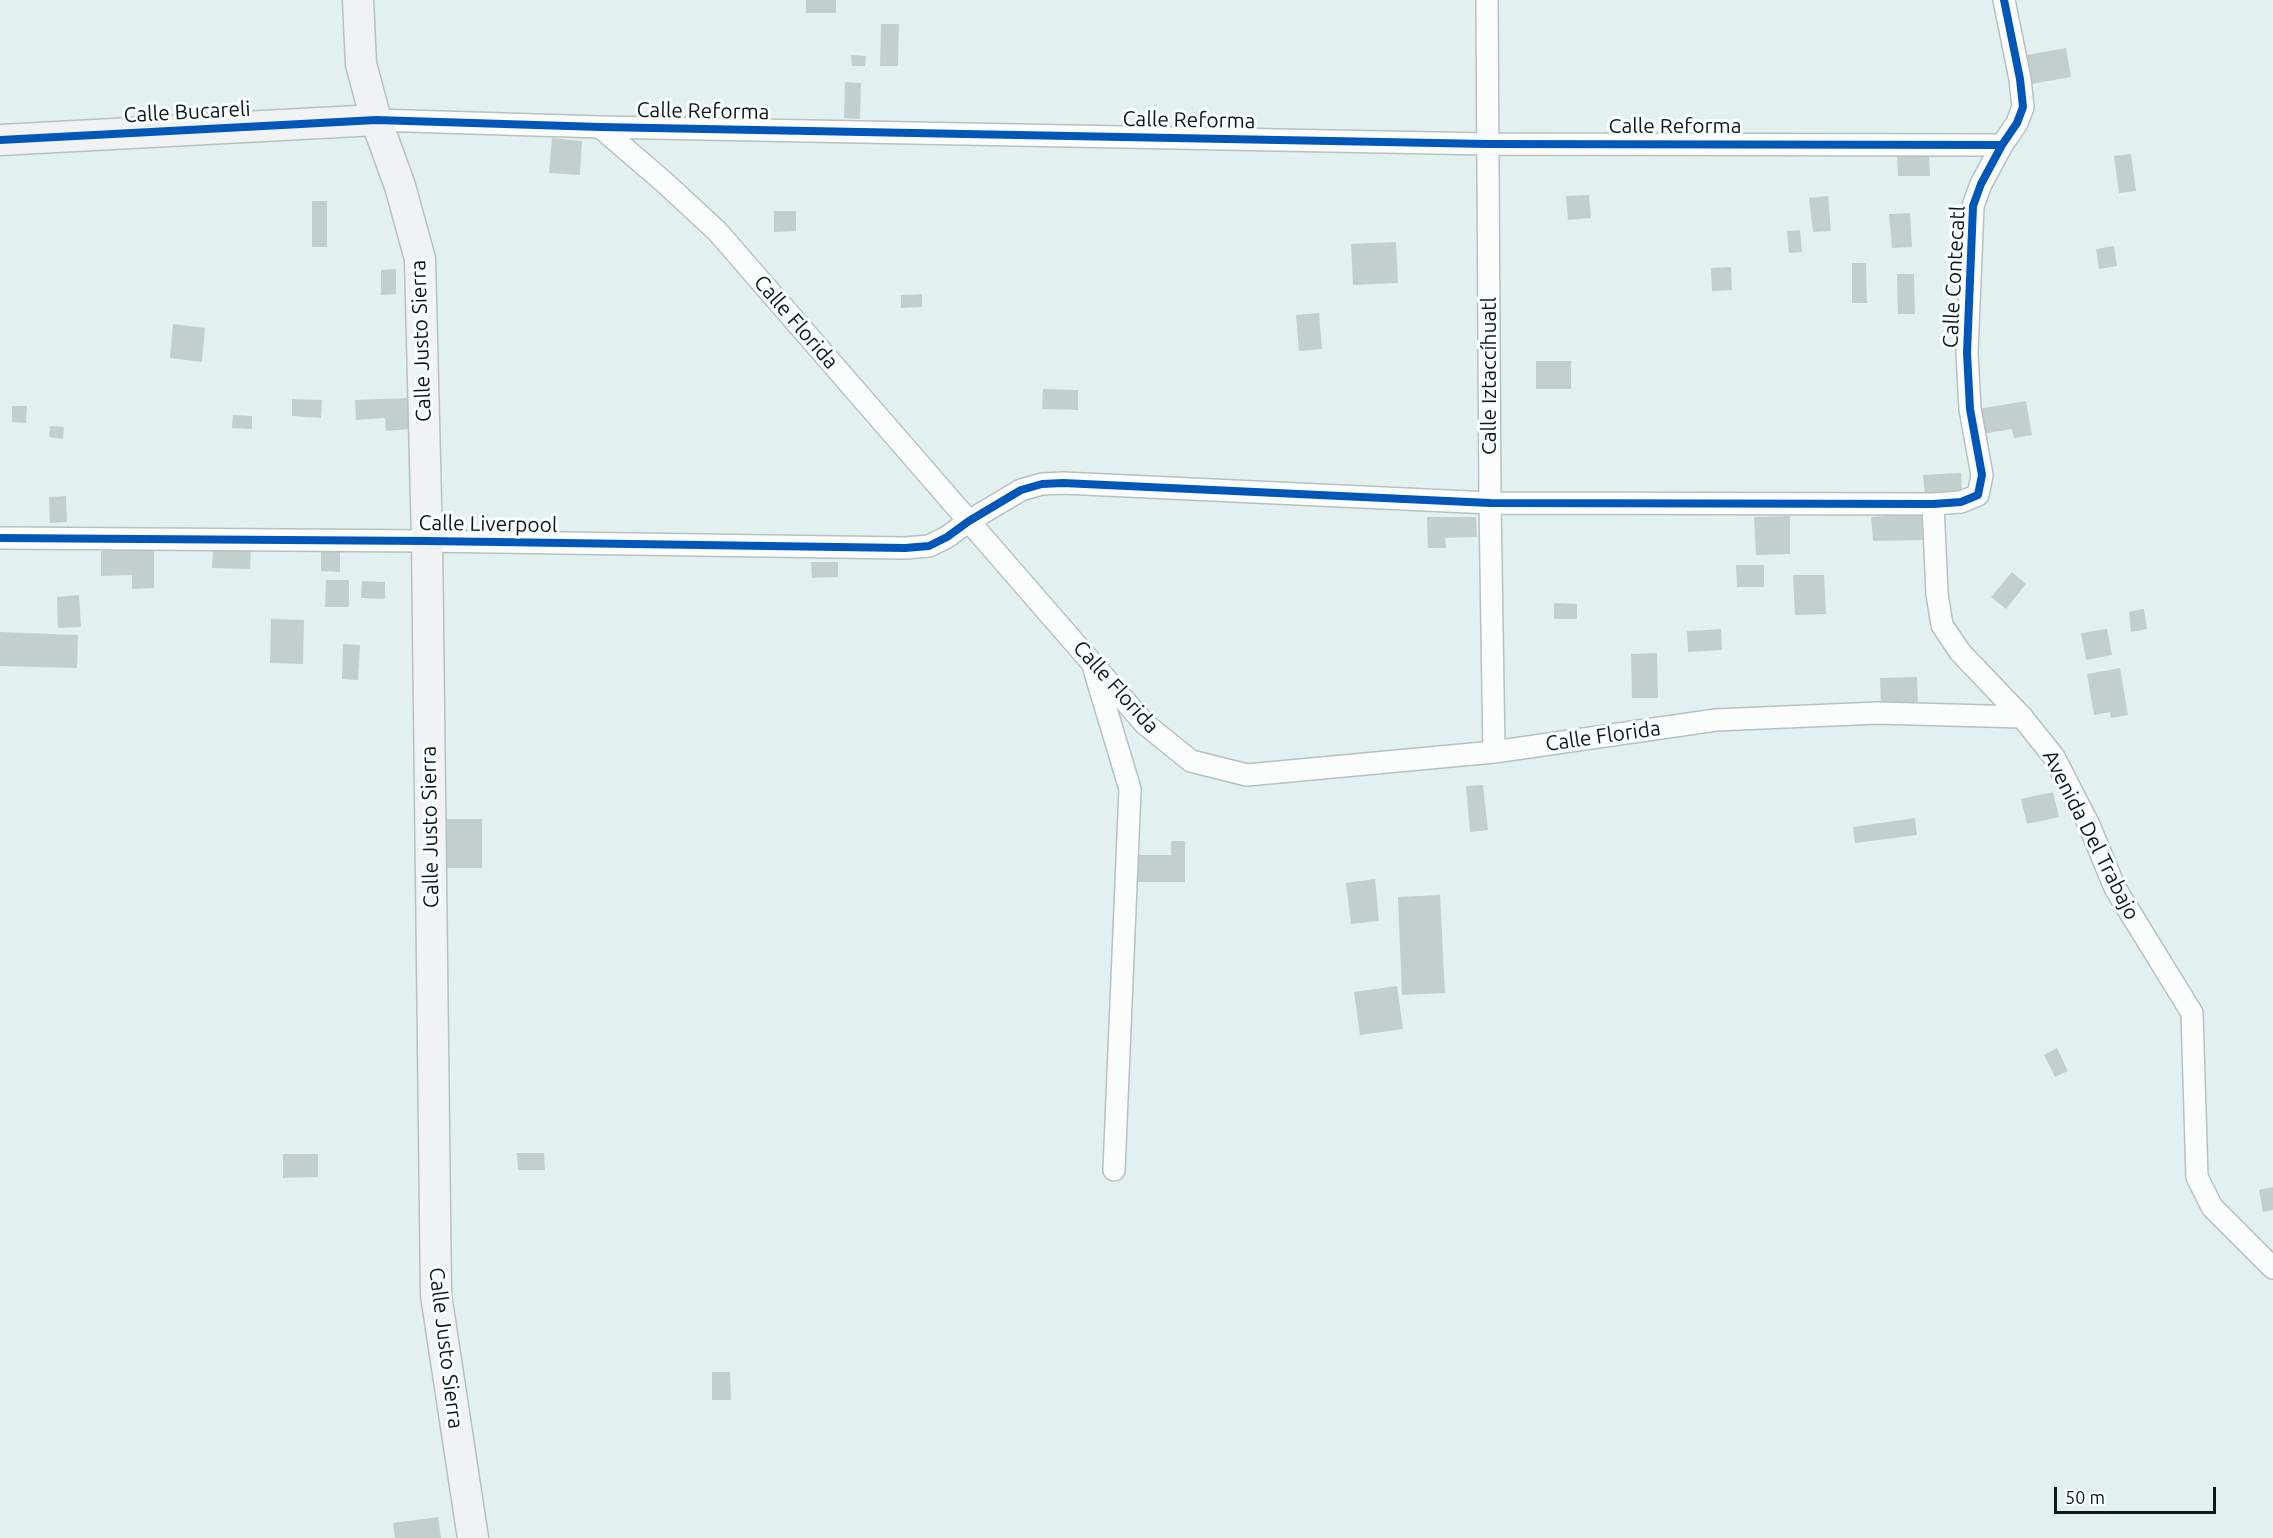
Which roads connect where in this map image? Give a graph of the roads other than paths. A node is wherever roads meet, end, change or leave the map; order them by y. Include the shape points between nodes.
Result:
1 (358, 0) edge
2 (1487, 0) edge
3 (2004, 0) edge
4 (376, 120) junction
5 (600, 127) junction
6 (0, 140) edge
7 (1487, 144) junction
8 (2002, 145) junction
9 (1978, 495) joint
10 (1490, 503) junction
11 (1933, 504) junction
12 (969, 521) junction
13 (0, 538) edge
14 (427, 541) junction
15 (1093, 663) junction
16 (2022, 717) junction
17 (1494, 752) junction
18 (1114, 1170) dead end
19 (2273, 1268) edge
20 (473, 1538) edge

1 - 4 street, Calle Justo Sierra via 362,64
2 - 7 street, Calle Iztaccíhuatl
3 - 8 street, Calle Contecatl via 2023,107
4 - 5 street, Calle Reforma
4 - 6 street, Calle Bucareli
4 - 14 street, Calle Justo Sierra via 420,259
5 - 7 street, Calle Reforma
5 - 12 street, Calle Florida via 717,231
7 - 8 street, Calle Reforma
7 - 10 street, Calle Iztaccíhuatl
8 - 9 street, Calle Contecatl via 1973,206 1967,353 1970,409 1982,475
9 - 11 street, Calle Liverpool via 1961,502
10 - 11 street, Calle Liverpool
10 - 12 street, Calle Liverpool via 1063,483 1021,490
10 - 17 street, Calle Iztaccíhuatl
11 - 16 street, Avenida Del Trabajo via 1942,625 1960,652
12 - 14 street, Calle Liverpool via 929,546 905,548
12 - 15 street, Calle Florida
13 - 14 street, Calle Liverpool
14 - 20 street, Calle Justo Sierra via 436,1295
15 - 17 street, Calle Florida via 1145,724 1191,761 1247,775
15 - 18 street via 1130,789
16 - 17 street, Calle Florida via 1878,713 1716,720
16 - 19 street, Avenida Del Trabajo via 2054,757 2089,825 2115,888 2192,1013 2197,1177 2212,1207

